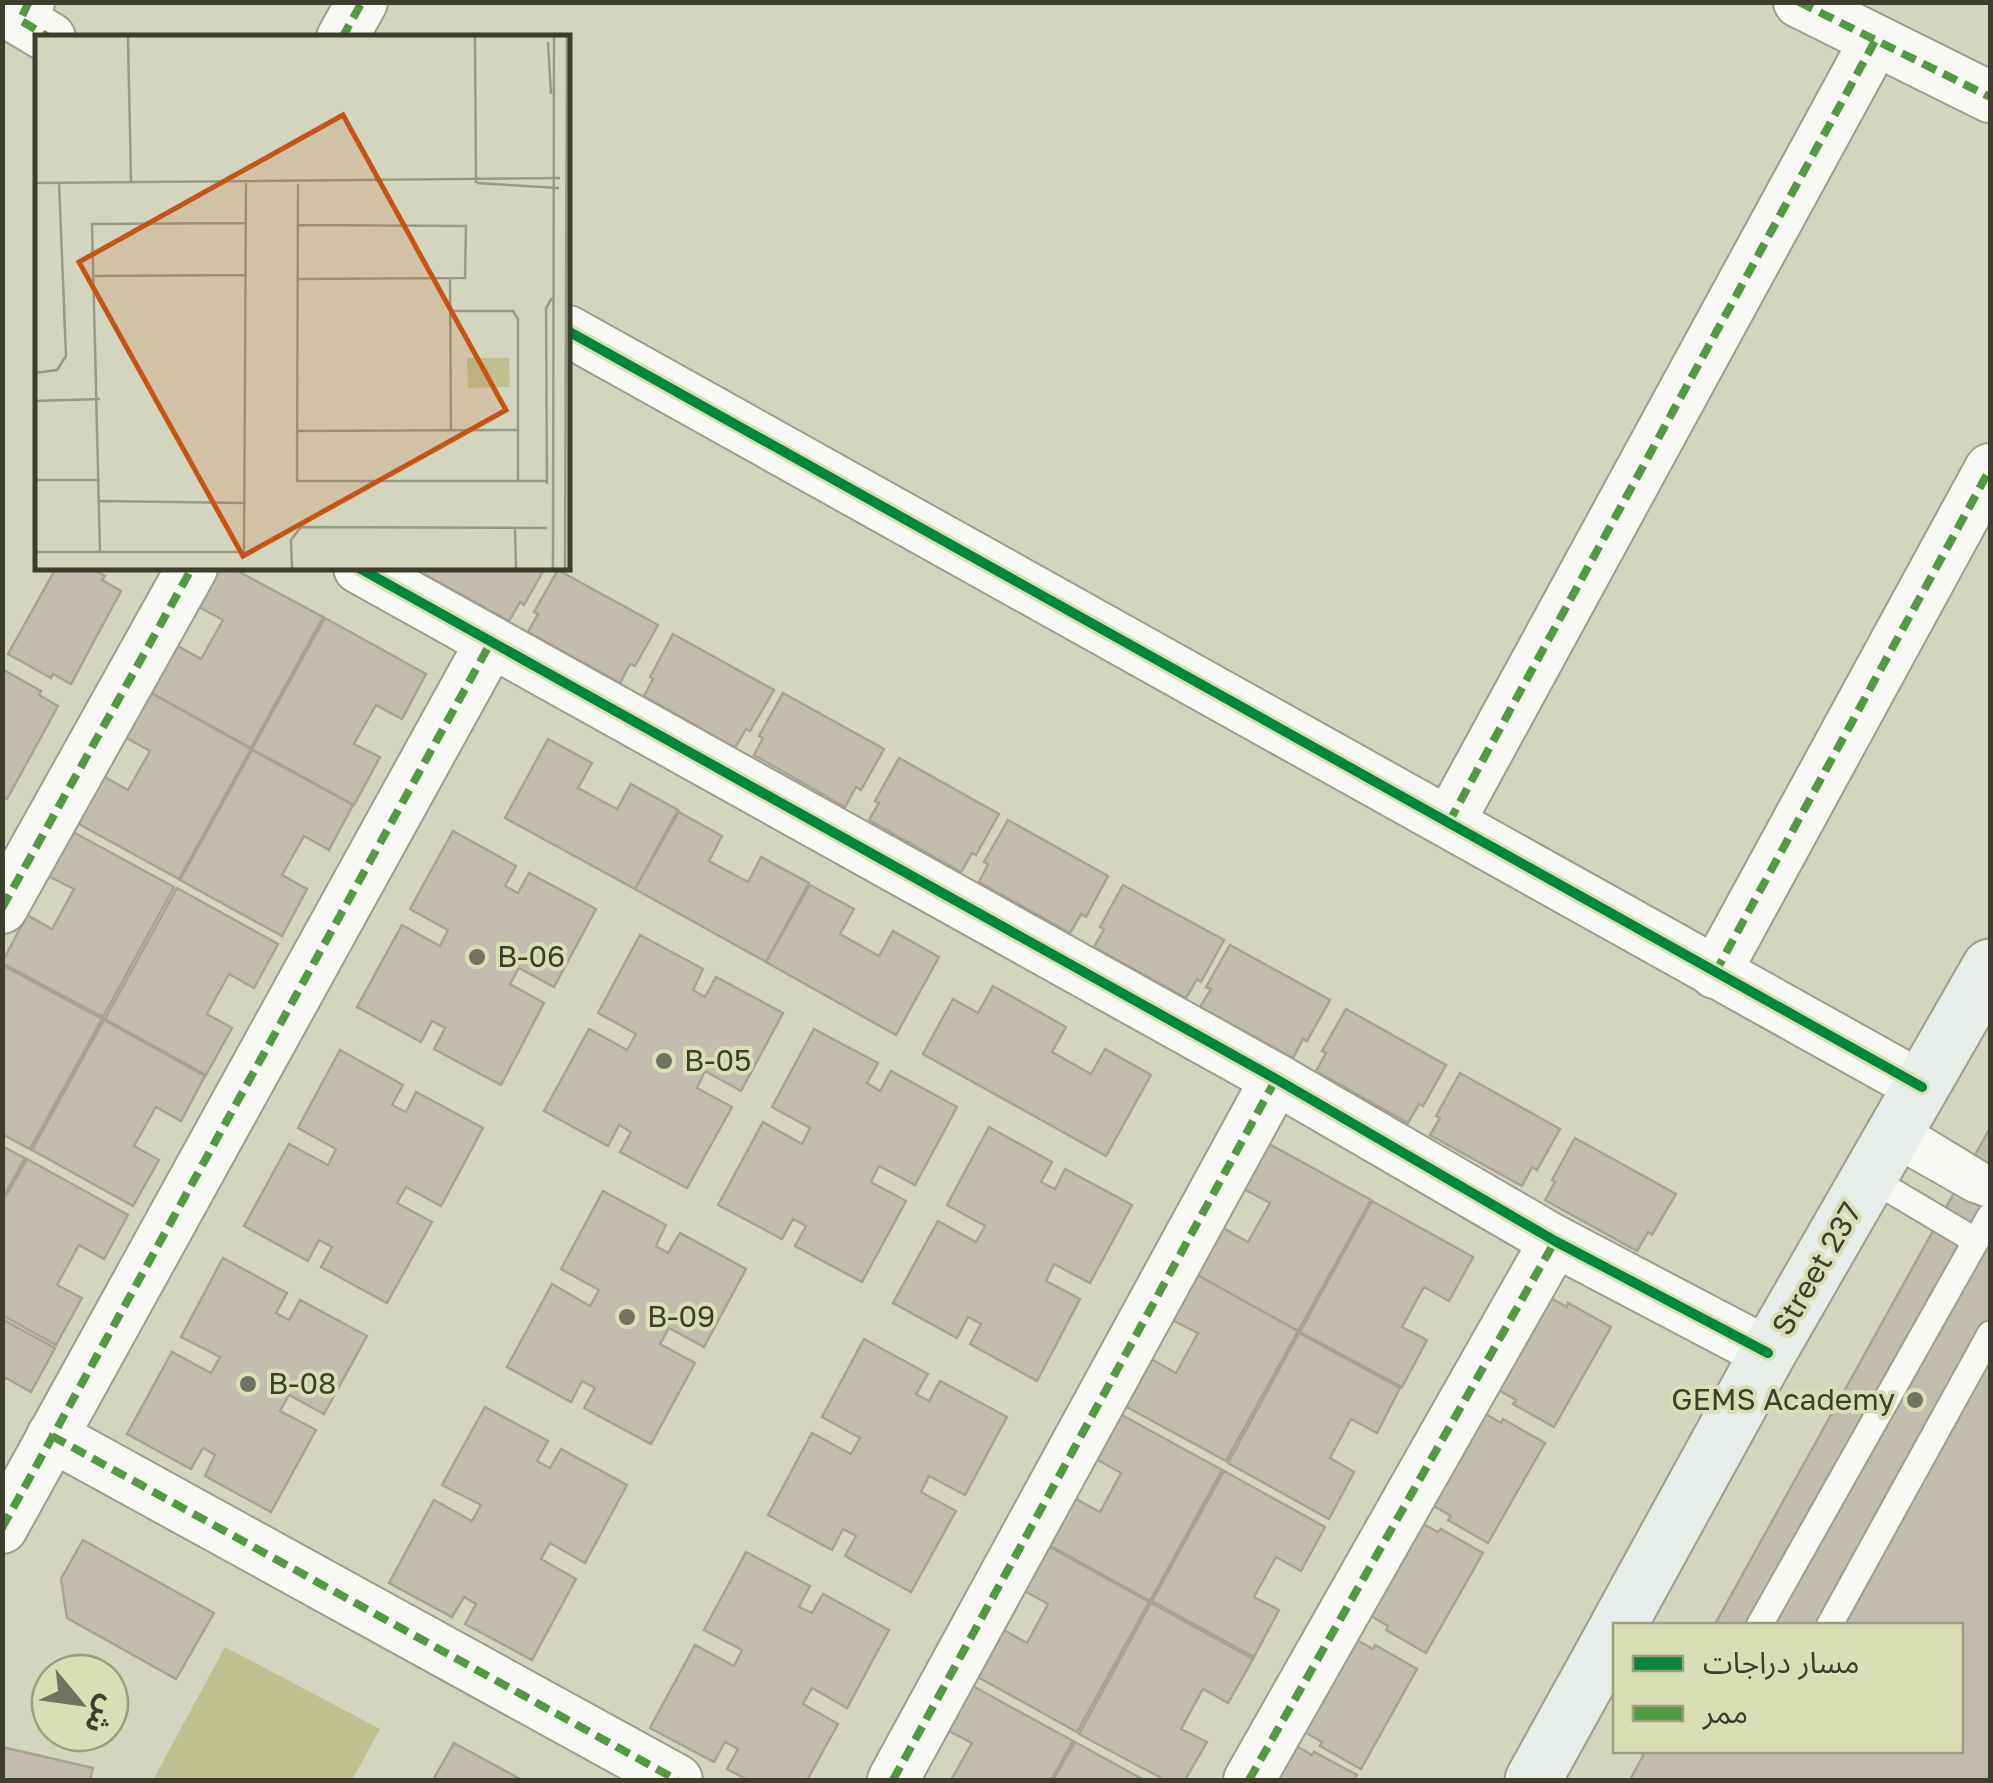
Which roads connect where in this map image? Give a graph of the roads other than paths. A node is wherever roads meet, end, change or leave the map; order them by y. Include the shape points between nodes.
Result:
1 (29, 2) edge
2 (362, 2) edge
3 (1798, 2) edge
4 (45, 35) edge
5 (344, 35) edge
6 (1875, 41) junction
7 (1990, 97) edge
8 (570, 332) edge
9 (1990, 469) edge
10 (191, 570) edge
11 (363, 570) edge
12 (491, 642) junction
13 (1449, 822) junction
14 (2, 908) edge
15 (1990, 967) edge
16 (1715, 972) junction
17 (1276, 1079) junction
18 (1896, 1133) junction
19 (1990, 1180) edge
20 (1990, 1194) edge
21 (1990, 1216) edge
22 (1555, 1240) junction
23 (1976, 1241) junction
24 (1990, 1334) edge
25 (1768, 1353) junction
26 (52, 1436) junction
27 (2, 1528) edge
28 (1620, 1623) edge
29 (1761, 1623) edge
30 (1831, 1623) edge
31 (1613, 1638) edge
32 (673, 1780) edge
33 (893, 1780) edge
34 (1249, 1780) edge
35 (1533, 1780) edge

1 - 4 street via 20,20
2 - 5 street
3 - 6 street
6 - 7 street
6 - 13 street
8 - 13 street
9 - 16 street
10 - 14 street
11 - 12 street
12 - 17 street
12 - 26 street
13 - 16 street
15 - 18 street, Street 237
16 - 18 street
17 - 22 street
17 - 33 street
18 - 19 lane
18 - 20 lane via 1973,1189
18 - 23 lane
18 - 25 street, Street 237
21 - 23 lane
22 - 25 street
22 - 34 street
23 - 29 lane
24 - 30 lane
25 - 28 street, Street 237
26 - 27 street
26 - 32 street
31 - 35 street, Street 237 via 1588,1697

